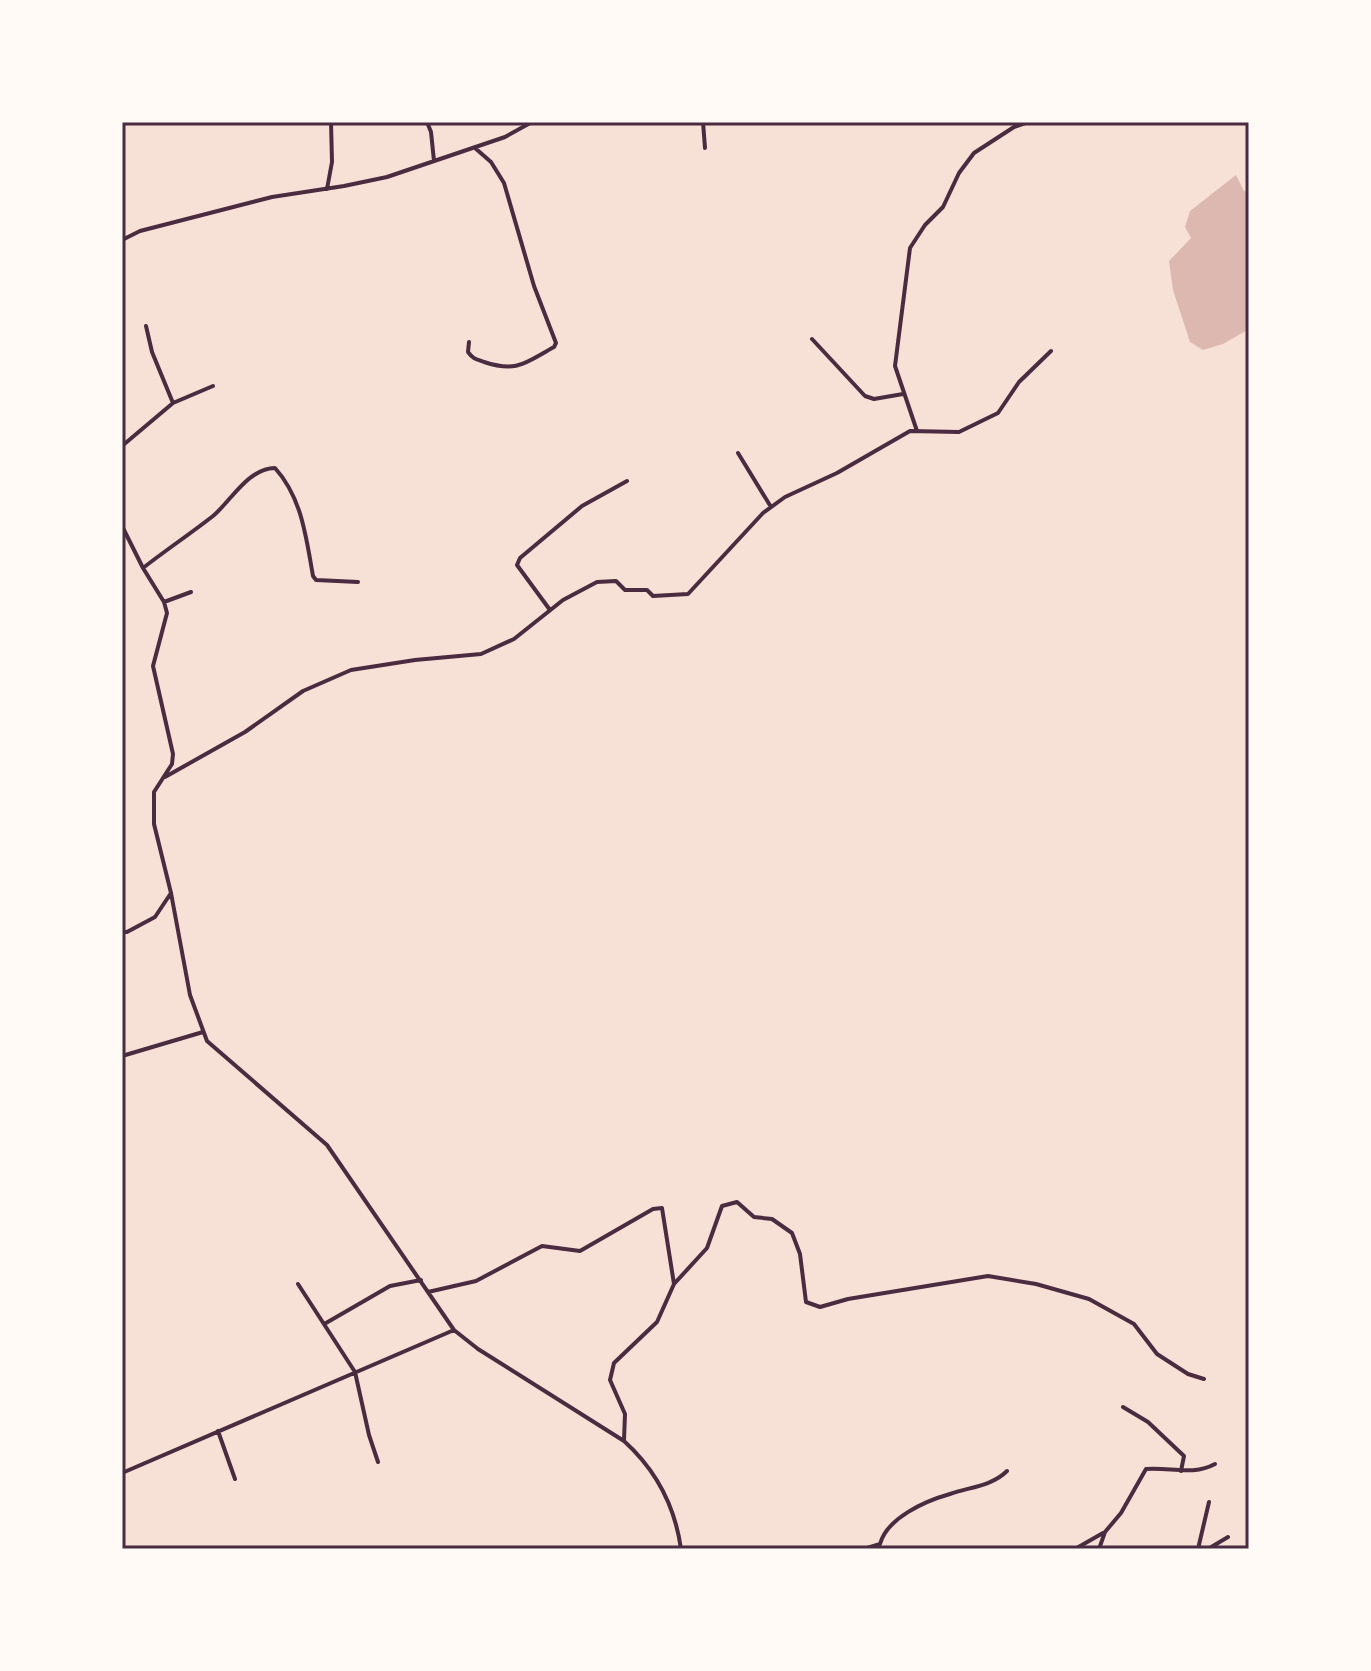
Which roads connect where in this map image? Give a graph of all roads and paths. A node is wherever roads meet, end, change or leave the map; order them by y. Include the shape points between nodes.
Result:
1 (331, 122) edge
2 (427, 122) edge
3 (532, 122) edge
4 (703, 122) edge
5 (1028, 122) edge
6 (475, 148) junction
7 (705, 148) dead end
8 (434, 161) junction
9 (327, 189) junction
10 (122, 240) edge
11 (146, 326) dead end
12 (812, 339) dead end
13 (469, 342) dead end
14 (1051, 351) dead end
15 (213, 386) dead end
16 (903, 394) junction
17 (173, 403) junction
18 (917, 431) junction
19 (122, 446) edge
20 (738, 453) dead end
21 (627, 481) dead end
22 (771, 507) junction
23 (122, 526) edge
24 (143, 568) junction
25 (358, 582) dead end
26 (191, 592) dead end
27 (164, 602) junction
28 (550, 610) junction
29 (163, 778) junction
30 (171, 893) junction
31 (122, 932) edge
32 (203, 1032) junction
33 (122, 1056) edge
34 (421, 1280) junction
35 (298, 1284) dead end
36 (674, 1284) junction
37 (428, 1292) junction
38 (325, 1323) junction
39 (454, 1330) junction
40 (355, 1372) junction
41 (1204, 1379) dead end
42 (1123, 1407) dead end
43 (218, 1431) junction
44 (624, 1441) junction
45 (378, 1462) dead end
46 (1215, 1464) dead end
47 (1007, 1471) dead end
48 (1181, 1471) junction
49 (122, 1473) edge
50 (235, 1479) dead end
51 (1209, 1502) dead end
52 (1105, 1532) junction
53 (1228, 1537) dead end
54 (681, 1549) edge
55 (864, 1549) edge
56 (1075, 1549) edge
57 (1099, 1549) edge
58 (1198, 1549) edge
59 (1208, 1549) edge

1 - 9 street
2 - 8 street
3 - 6 street
4 - 7 street
5 - 16 street via 974,153 943,207 910,248 895,366
6 - 8 street
6 - 13 street via 504,183 556,343 517,368 504,368 472,358
8 - 9 street
9 - 10 street via 272,197
11 - 17 street
12 - 16 street via 865,396
14 - 18 street via 1019,382 998,413 959,432
15 - 17 street
16 - 18 street
17 - 19 street
18 - 22 street
20 - 22 street
21 - 28 street via 582,506 520,558 517,565
22 - 28 street via 688,594 653,596 647,590 625,590 616,581 597,582
23 - 24 street
24 - 25 street via 211,517 236,489 266,468 275,468 293,491 313,576
24 - 27 street
26 - 27 street
27 - 29 street via 167,613 153,666 173,754
28 - 29 street via 514,639 481,654 351,670 303,691 245,732
29 - 30 street via 154,792 154,824
30 - 31 street via 155,917
30 - 32 street via 190,995
32 - 33 street
32 - 34 street via 327,1145
34 - 37 street
34 - 38 street via 390,1286
35 - 38 street
36 - 37 street via 662,1208 580,1251 542,1246 476,1281
36 - 41 street via 707,1248 722,1206 737,1202 754,1217 772,1219 792,1233 806,1302 820,1307 988,1276 1036,1284 1089,1299 1134,1324 1157,1354
36 - 44 street via 657,1322 614,1363 610,1380 625,1414
37 - 39 street
38 - 40 street
39 - 40 street
39 - 44 street
40 - 43 street
40 - 45 street
42 - 48 street via 1184,1456
43 - 49 street
43 - 50 street
44 - 54 street via 666,1494
46 - 48 street
47 - 55 street via 998,1480 946,1495 901,1517 883,1532 880,1544
48 - 52 street via 1146,1469
51 - 58 street
52 - 56 street
52 - 57 street
53 - 59 street

